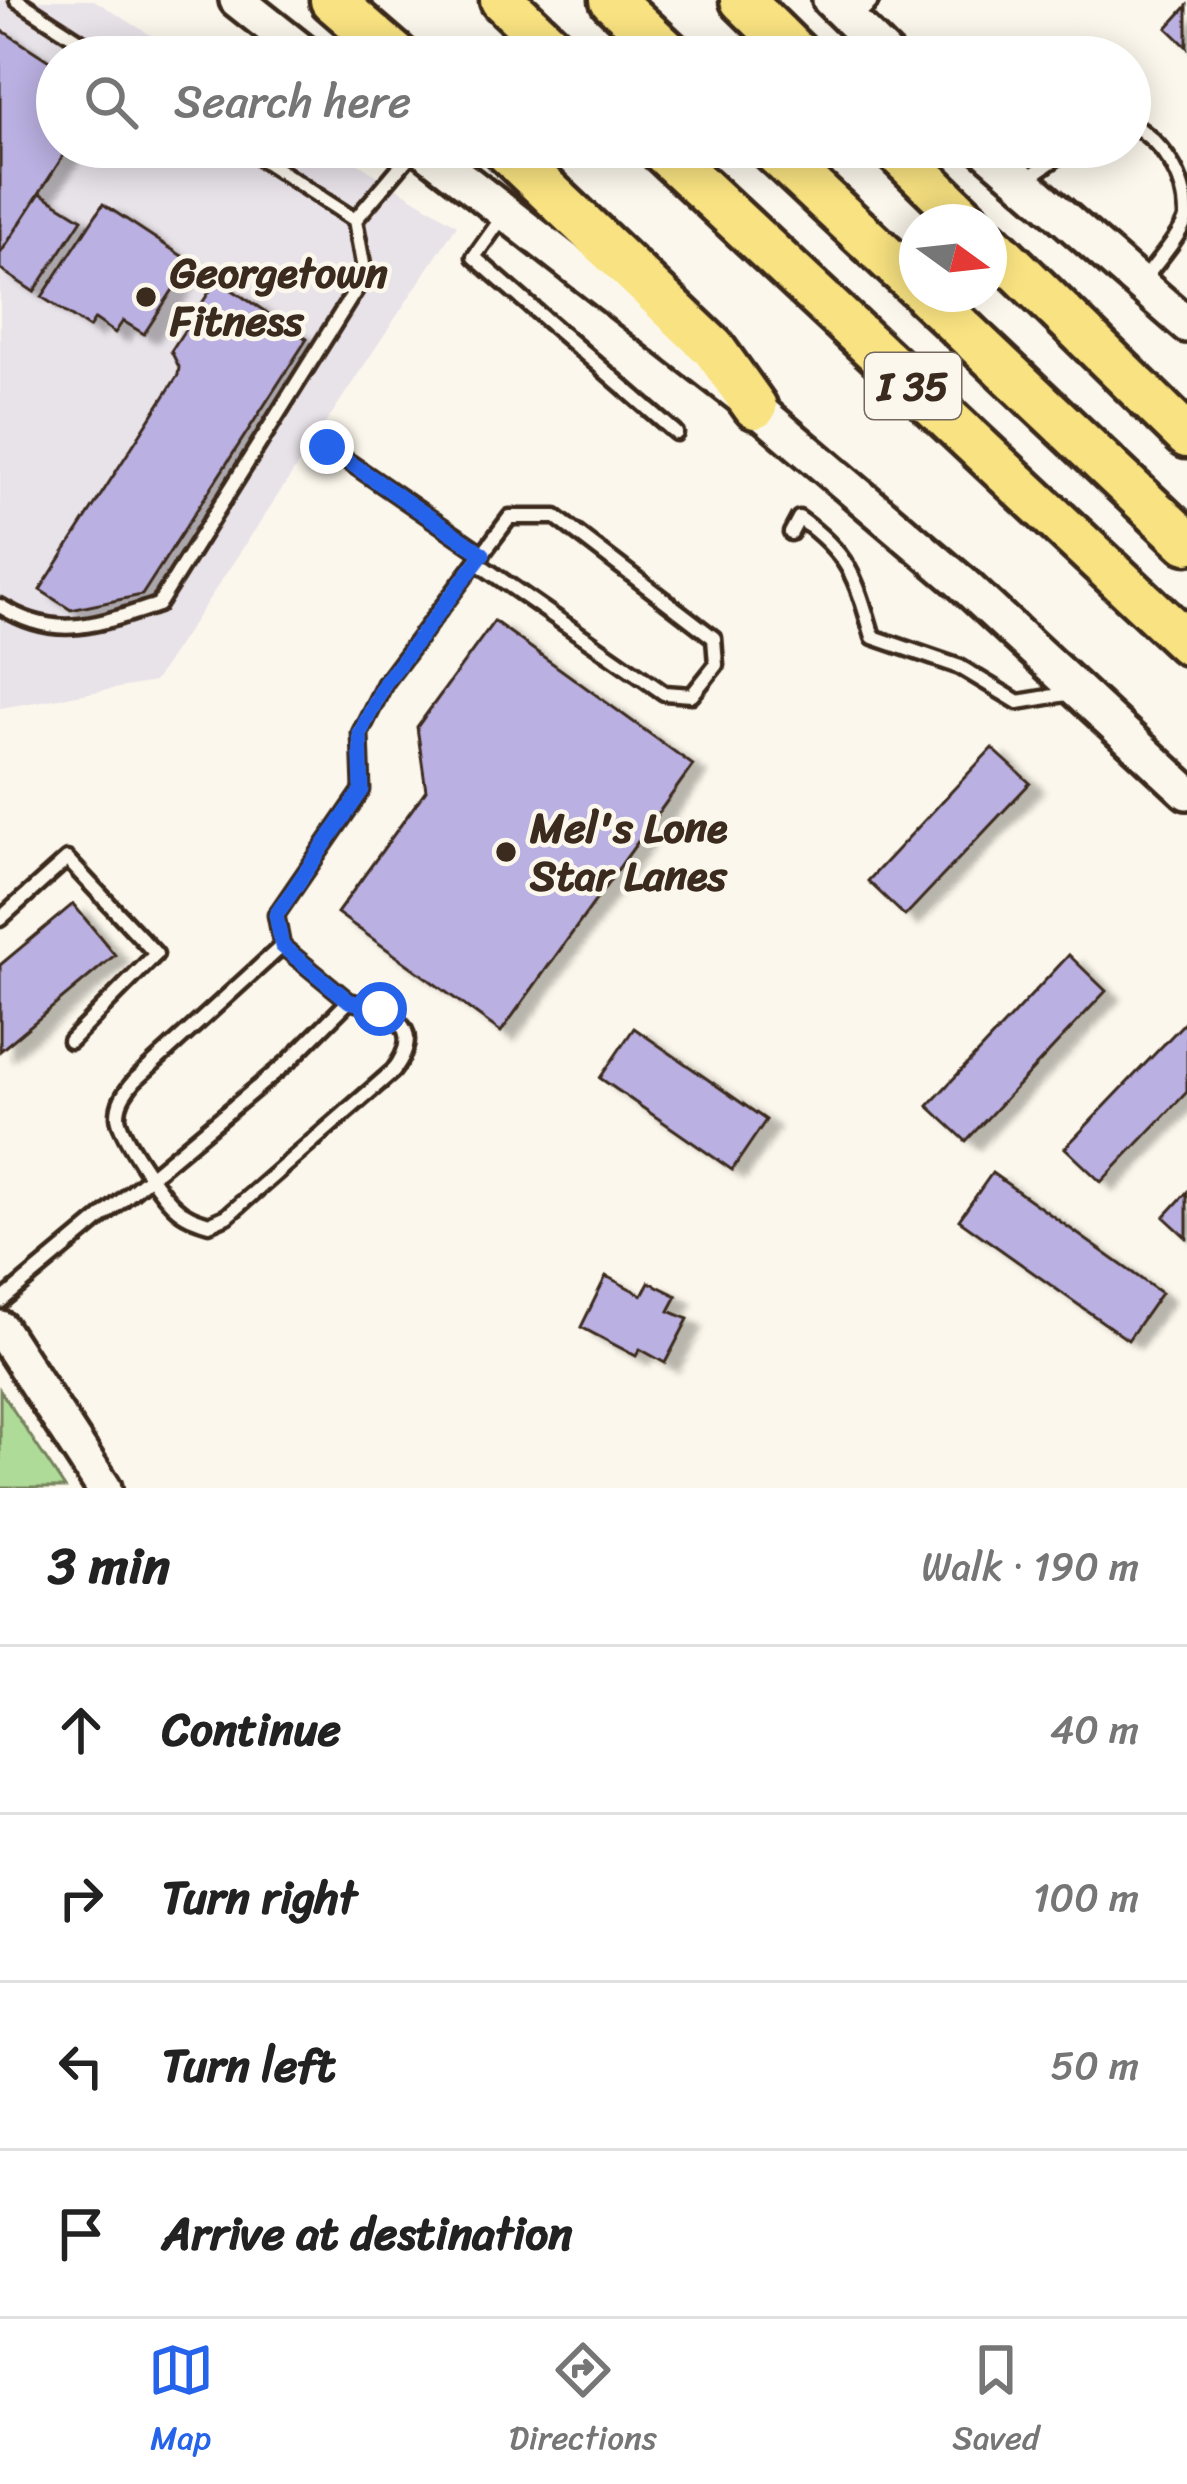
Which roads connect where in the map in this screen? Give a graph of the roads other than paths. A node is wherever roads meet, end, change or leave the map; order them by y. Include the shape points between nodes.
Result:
1 (17, 0) edge
2 (237, 0) edge
3 (332, 0) edge
4 (502, 0) edge
5 (612, 0) edge
6 (742, 0) edge
7 (847, 5) edge
8 (73, 36) edge
9 (282, 36) edge
10 (374, 36) edge
11 (540, 36) edge
12 (651, 36) edge
13 (779, 36) edge
14 (872, 36) edge
15 (1151, 139) edge
16 (275, 168) edge
17 (401, 168) edge
18 (446, 168) edge
19 (524, 168) edge
20 (680, 168) edge
21 (791, 168) edge
22 (913, 168) edge
23 (1006, 168) edge
24 (1042, 168) edge
25 (1022, 182) junction
26 (950, 204) edge
27 (505, 214) junction
28 (355, 220) junction
29 (1007, 260) edge
30 (899, 269) edge
31 (1139, 286) junction
32 (945, 312) edge
33 (1187, 325) edge
34 (755, 407) junction
35 (676, 433) dead end
36 (1187, 436) edge
37 (327, 447) dead end
38 (791, 533) dead end
39 (1187, 542) edge
40 (479, 558) junction
41 (0, 606) edge
42 (1187, 643) edge
43 (1079, 692) junction
44 (1187, 792) edge
45 (0, 919) edge
46 (282, 946) junction
47 (349, 1001) junction
48 (70, 1041) dead end
49 (152, 1176) junction
50 (0, 1302) edge
51 (0, 1328) edge
52 (104, 1488) edge

1 - 8 lane
2 - 9 main road
3 - 10 highway
4 - 11 highway
5 - 12 highway
6 - 13 highway
7 - 14 main road
15 - 31 lane via 1175,158 1186,219
16 - 28 lane
17 - 28 lane
18 - 27 main road
19 - 34 highway via 712,348
20 - 42 highway, I 35
21 - 30 highway
22 - 26 highway
23 - 25 main road
24 - 25 lane
25 - 31 main road
27 - 34 main road
27 - 35 lane via 474,257
28 - 41 lane via 365,275 158,605 85,628 28,623
29 - 36 highway
31 - 33 main road
32 - 39 highway, I 35
34 - 43 main road
37 - 40 lane
38 - 43 lane via 800,518 831,541 857,584 873,637 961,667 1018,702
40 - 40 lane via 510,517 556,517 714,638 716,665 692,695 664,693
40 - 46 lane via 385,683 360,733 362,790 276,915
43 - 44 main road
45 - 48 lane via 68,859 156,954
46 - 47 lane
46 - 49 lane via 120,1099 118,1120
47 - 49 lane
47 - 49 lane via 380,1009 407,1032 407,1053 376,1085 208,1224 172,1205
49 - 50 lane
51 - 52 main road

